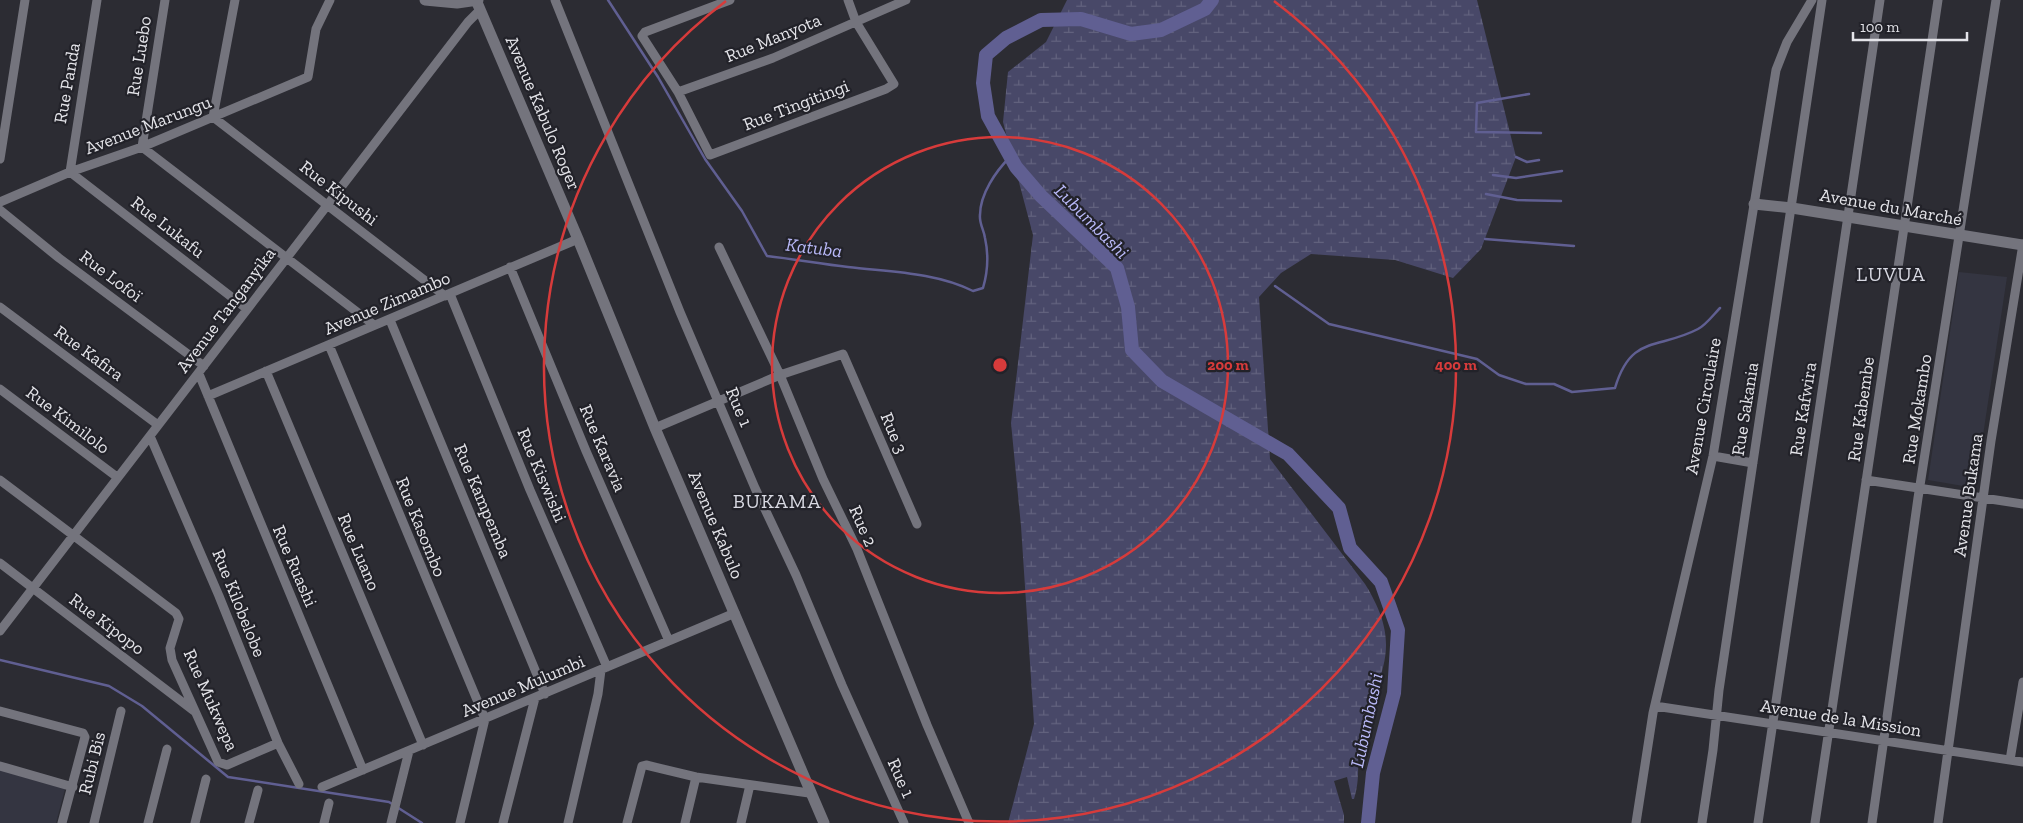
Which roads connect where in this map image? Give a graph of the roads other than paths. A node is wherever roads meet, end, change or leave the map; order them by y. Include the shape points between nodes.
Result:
1 (25, 0) edge
2 (97, 0) edge
3 (165, 0) edge
4 (235, 0) edge
5 (330, 0) edge
6 (425, 0) edge
7 (555, 0) edge
8 (730, 0) edge
9 (848, 0) edge
10 (906, 0) edge
11 (1812, 0) edge
12 (1822, 0) edge
13 (1880, 0) edge
14 (1938, 0) edge
15 (1996, 0) edge
16 (477, 3) edge
17 (856, 22) junction
18 (678, 92) junction
19 (213, 117) junction
20 (142, 147) junction
21 (0, 159) edge
22 (70, 172) junction
23 (0, 202) edge
24 (328, 204) junction
25 (1754, 204) junction
26 (1792, 208) junction
27 (0, 210) edge
28 (1847, 217) junction
29 (1904, 227) junction
30 (1959, 236) junction
31 (578, 239) junction
32 (2023, 244) edge
33 (719, 247) dead end
34 (286, 257) junction
35 (510, 268) junction
36 (447, 295) junction
37 (0, 307) edge
38 (247, 308) junction
39 (390, 320) junction
40 (374, 325) junction
41 (329, 345) junction
42 (201, 370) junction
43 (266, 371) junction
44 (780, 375) junction
45 (0, 389) edge
46 (208, 396) junction
47 (719, 401) junction
48 (158, 425) junction
49 (655, 428) junction
50 (150, 436) junction
51 (1713, 456) junction
52 (1753, 463) junction
53 (117, 477) junction
54 (0, 480) edge
55 (1866, 480) junction
56 (1920, 488) junction
57 (1985, 498) junction
58 (2023, 504) edge
59 (916, 524) dead end
60 (74, 535) junction
61 (0, 563) edge
62 (32, 588) junction
63 (735, 612) junction
64 (0, 631) edge
65 (669, 641) junction
66 (604, 669) junction
67 (2023, 682) edge
68 (546, 694) junction
69 (535, 698) junction
70 (1655, 706) junction
71 (0, 711) edge
72 (121, 711) dead end
73 (194, 711) junction
74 (1716, 715) junction
75 (485, 719) junction
76 (1773, 724) junction
77 (1829, 732) junction
78 (1884, 740) junction
79 (278, 743) junction
80 (423, 745) junction
81 (167, 749) dead end
82 (409, 751) junction
83 (1949, 751) junction
84 (2010, 760) junction
85 (2023, 762) edge
86 (0, 766) edge
87 (363, 770) junction
88 (696, 777) junction
89 (206, 779) dead end
90 (299, 784) dead end
91 (750, 785) junction
92 (73, 786) junction
93 (322, 787) dead end
94 (258, 790) dead end
95 (809, 792) junction
96 (329, 803) dead end
97 (62, 823) edge
98 (94, 823) edge
99 (148, 823) edge
100 (195, 823) edge
101 (249, 823) edge
102 (324, 823) edge
103 (391, 823) edge
104 (460, 823) edge
105 (503, 823) edge
106 (568, 823) edge
107 (627, 823) edge
108 (684, 823) edge
109 (741, 823) edge
110 (824, 823) edge
111 (904, 823) edge
112 (969, 823) edge
113 (1636, 823) edge
114 (1702, 823) edge
115 (1758, 823) edge
116 (1815, 823) edge
117 (1872, 823) edge
118 (1938, 823) edge

1 - 21 street
2 - 22 street, Rue Panda
3 - 20 street, Rue Luebo
4 - 19 street
5 - 19 street, Avenue Marungu via 316,29 308,77
6 - 16 street
7 - 47 street, Rue 1 via 648,236
8 - 18 street via 643,34 643,39
9 - 17 street
10 - 17 street, Rue Manyota
11 - 25 street, Avenue Circulaire via 1787,42 1776,70
12 - 26 street, Rue Sakania
13 - 28 street, Rue Kafwira
14 - 29 street, Rue Kabembe
15 - 30 street, Rue Mokambo
16 - 24 street, Avenue Tanganyika via 468,22
16 - 31 street, Avenue Kabulo Roger
17 - 18 street, Rue Manyota via 773,58
17 - 18 street, Rue Tingitingi via 894,83 886,89 708,155
19 - 20 street, Avenue Marungu
19 - 24 street, Rue Kipushi
20 - 22 street, Avenue Marungu
20 - 34 street
22 - 23 street, Avenue Marungu
22 - 38 street, Rue Lukafu
24 - 34 street, Avenue Tanganyika
24 - 36 street, Rue Kipushi
25 - 26 street, Avenue du Marché
25 - 51 street, Avenue Circulaire
26 - 28 street, Avenue du Marché
26 - 52 street, Rue Sakania
27 - 42 street, Rue Lofoï
28 - 29 street, Avenue du Marché
28 - 76 street, Rue Kafwira
29 - 30 street, Avenue du Marché
29 - 55 street, Rue Kabembe
30 - 32 street, Avenue du Marché
30 - 56 street, Rue Mokambo
31 - 35 street, Avenue Zimambo
31 - 49 street, Avenue Kabulo
32 - 57 street, Avenue Bukama
33 - 44 street, Rue 2
34 - 38 street, Avenue Tanganyika
34 - 40 street
35 - 36 street, Avenue Zimambo
35 - 65 street, Rue Karavia
36 - 39 street, Avenue Zimambo
36 - 66 street, Rue Kiswishi
37 - 48 street, Rue Kafira
38 - 42 street, Avenue Tanganyika
39 - 40 street, Avenue Zimambo
39 - 68 street, Rue Kampemba
40 - 41 street, Avenue Zimambo
41 - 43 street, Avenue Zimambo
41 - 75 street, Rue Kasombo
42 - 46 street, Rue Ruashi
42 - 48 street, Avenue Tanganyika
43 - 46 street, Avenue Zimambo
43 - 80 street, Rue Luano
44 - 47 street
44 - 59 street, Rue 3 via 842,354
44 - 112 street, Rue 2 via 857,549
45 - 53 street, Rue Kimilolo
46 - 87 street, Rue Ruashi
47 - 49 street
47 - 111 street, Rue 1
48 - 50 street, Avenue Tanganyika
49 - 63 street, Avenue Kabulo
50 - 53 street, Avenue Tanganyika
50 - 79 street, Rue Kilobelobe
51 - 52 street
51 - 70 street, Avenue Circulaire
52 - 74 street, Rue Sakania
53 - 60 street, Avenue Tanganyika
54 - 60 street
55 - 56 street
55 - 77 street, Rue Kabembe
56 - 57 street
56 - 78 street, Rue Mokambo
57 - 58 street
57 - 83 street, Avenue Bukama
60 - 62 street, Avenue Tanganyika
60 - 73 street, Rue Mukwepa via 176,613 179,619 170,648 172,660
61 - 62 street, Rue Kipopo
62 - 64 street, Avenue Tanganyika
62 - 73 street, Rue Kipopo
63 - 65 street, Avenue Mulumbi
63 - 95 street, Avenue Kabulo
65 - 66 street, Avenue Mulumbi
66 - 68 street, Avenue Mulumbi
66 - 106 street
67 - 84 street
68 - 69 street, Avenue Mulumbi
69 - 75 street, Avenue Mulumbi
69 - 105 street
70 - 74 street, Avenue de la Mission
70 - 113 street, Avenue Circulaire
71 - 92 street via 83,733 85,737
72 - 98 street, Rubi Bis
73 - 79 street, Rue Mukwepa via 222,765
74 - 76 street, Avenue de la Mission
74 - 114 street, Rue Sakania
75 - 80 street, Avenue Mulumbi
75 - 104 street
76 - 77 street, Avenue de la Mission
76 - 115 street, Rue Kafwira
77 - 78 street, Avenue de la Mission
77 - 116 street, Rue Kabembe
78 - 83 street, Avenue de la Mission
78 - 117 street, Rue Mokambo
79 - 90 street, Rue Kilobelobe
80 - 82 street, Avenue Mulumbi
81 - 99 street
82 - 87 street, Avenue Mulumbi
82 - 103 street
83 - 84 street, Avenue de la Mission
83 - 118 street, Avenue Bukama
84 - 85 street, Avenue de la Mission
86 - 92 street
87 - 93 street, Avenue Mulumbi
88 - 91 street
88 - 107 street via 646,764 642,766
88 - 108 street
89 - 100 street
91 - 95 street
91 - 109 street
92 - 97 street
94 - 101 street
95 - 110 street, Avenue Kabulo
96 - 102 street

